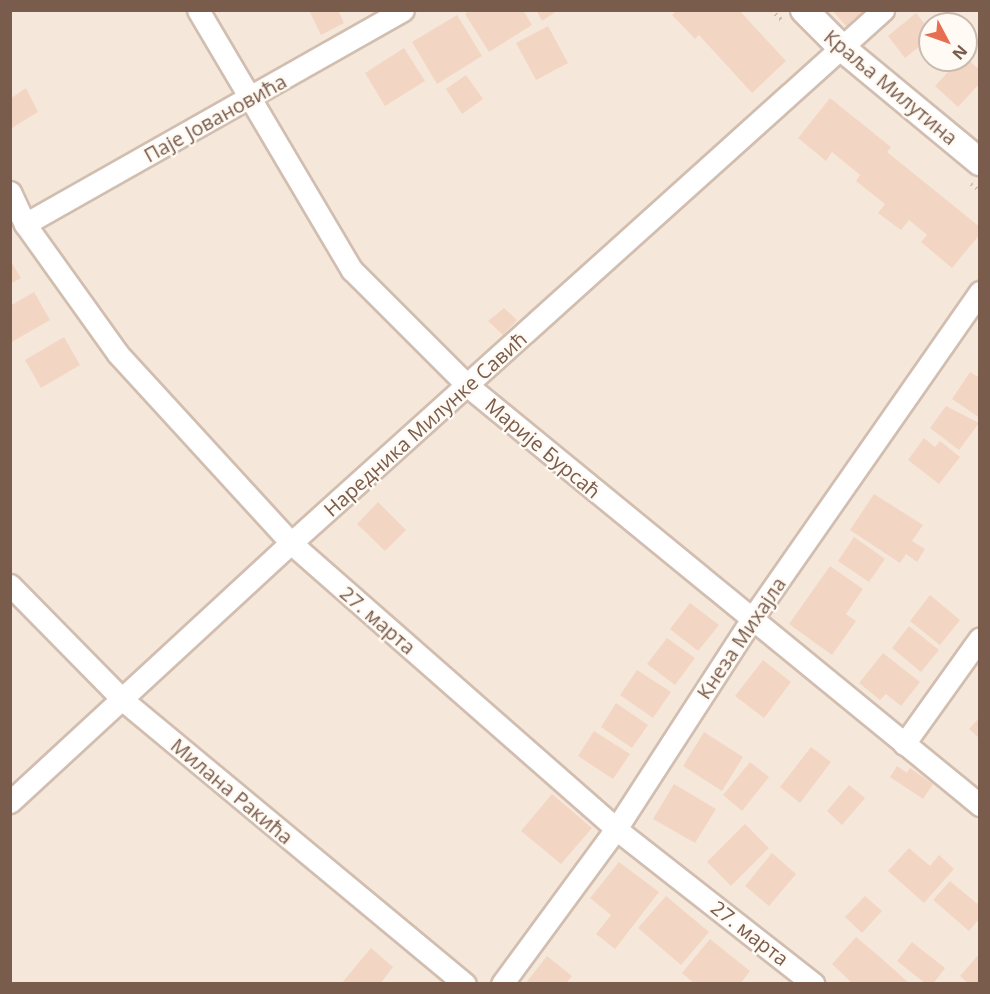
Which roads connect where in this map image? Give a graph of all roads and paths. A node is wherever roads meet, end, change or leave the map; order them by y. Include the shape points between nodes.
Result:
1 (198, 10) edge
2 (403, 10) edge
3 (804, 10) edge
4 (883, 10) edge
5 (842, 48) junction
6 (248, 100) junction
7 (980, 162) edge
8 (10, 192) edge
9 (26, 224) junction
10 (980, 292) edge
11 (468, 386) junction
12 (291, 543) junction
13 (10, 585) edge
14 (751, 620) junction
15 (980, 638) edge
16 (124, 701) junction
17 (904, 744) junction
18 (11, 802) edge
19 (980, 805) edge
20 (616, 829) junction
21 (465, 984) edge
22 (502, 984) edge
23 (814, 984) edge

1 - 6 street, Марије Бурсаћ
2 - 6 street, Паје Јовановића
3 - 5 street, Краља Милутина
4 - 5 street, Наредника Милунке Савић
5 - 7 street, Краља Милутина
5 - 11 street, Наредника Милунке Савић
6 - 9 street, Паје Јовановића
6 - 11 street, Марије Бурсаћ via 352,270
8 - 9 street, 27. марта
9 - 12 street, 27. марта via 118,354
10 - 14 street, Кнеза Михајла
11 - 12 street, Наредника Милунке Савић
11 - 14 street, Марије Бурсаћ
12 - 16 street, Наредника Милунке Савић
12 - 20 street, 27. марта
13 - 16 street, Милана Ракића
14 - 17 street, Марије Бурсаћ
14 - 20 street, Кнеза Михајла
15 - 17 street
16 - 18 street, Наредника Милунке Савић
16 - 21 street, Милана Ракића
17 - 19 street, Марије Бурсаћ
20 - 22 street, Кнеза Михајла
20 - 23 street, 27. марта

